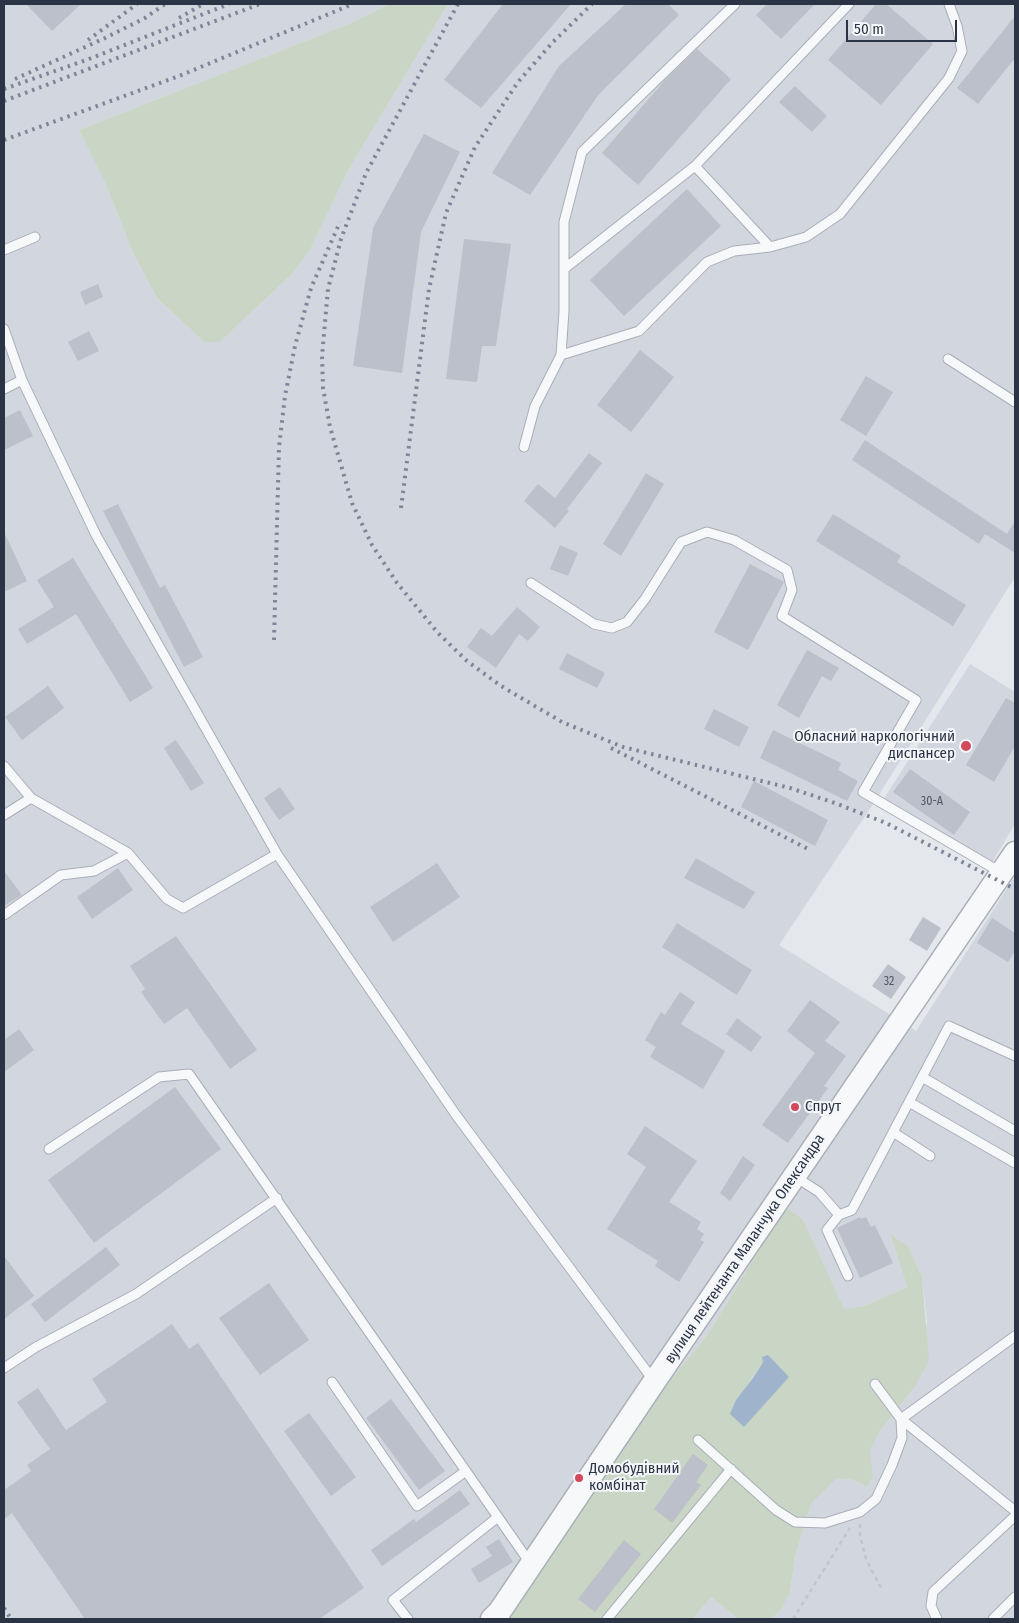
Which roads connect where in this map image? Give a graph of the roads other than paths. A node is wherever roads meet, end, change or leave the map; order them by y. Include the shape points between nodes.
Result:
1 (735, 4) edge
2 (848, 4) edge
3 (949, 4) edge
4 (695, 166) junction
5 (35, 237) dead end
6 (770, 247) junction
7 (4, 250) edge
8 (564, 269) junction
9 (4, 329) edge
10 (561, 355) junction
11 (948, 359) dead end
12 (22, 380) junction
13 (4, 389) edge
14 (1015, 402) edge
15 (524, 447) dead end
16 (531, 583) dead end
17 (4, 766) edge
18 (31, 798) junction
19 (4, 815) edge
20 (128, 853) junction
21 (277, 854) junction
22 (1009, 866) edge
23 (4, 915) edge
24 (1015, 1056) edge
25 (922, 1077) junction
26 (909, 1102) junction
27 (1015, 1131) edge
28 (893, 1132) junction
29 (49, 1149) dead end
30 (930, 1156) dead end
31 (1015, 1163) edge
32 (794, 1176) junction
33 (277, 1198) junction
34 (839, 1215) junction
35 (848, 1276) dead end
36 (1015, 1336) edge
37 (4, 1368) edge
38 (332, 1382) dead end
39 (654, 1382) junction
40 (875, 1384) dead end
41 (901, 1420) junction
42 (698, 1440) dead end
43 (731, 1469) junction
44 (466, 1471) junction
45 (1015, 1511) edge
46 (1015, 1516) edge
47 (498, 1517) junction
48 (531, 1565) junction
49 (1015, 1597) edge
50 (408, 1619) edge
51 (492, 1619) edge
52 (607, 1619) edge
53 (937, 1619) edge
54 (993, 1619) edge

1 - 8 lane via 582,152 564,222
2 - 4 lane
3 - 6 lane via 962,51 949,78 840,214 806,238
4 - 6 lane
4 - 8 lane
5 - 7 lane
6 - 10 lane via 734,251 707,262 639,331
8 - 10 lane
9 - 12 lane
10 - 15 lane via 535,406
11 - 14 lane
12 - 13 lane
12 - 21 lane via 96,535
16 - 22 lane via 594,624 612,628 627,622 645,600 681,542 707,532 734,540 787,570 792,590 782,616 916,700 864,792
17 - 18 lane
18 - 19 lane
18 - 20 lane
20 - 21 lane via 167,898 182,908
20 - 23 lane via 94,871 61,875
21 - 39 lane via 456,1116
22 - 32 street, вулиця лейтенанта Маланчука Олександра
24 - 25 lane via 949,1026
25 - 26 lane
25 - 27 lane
26 - 28 lane
26 - 31 lane
28 - 30 lane
28 - 34 lane via 852,1210
29 - 33 lane via 159,1077 189,1074
32 - 34 lane via 819,1192
32 - 39 street, вулиця лейтенанта Маланчука Олександра
33 - 37 lane via 136,1294 36,1347
33 - 44 lane
34 - 35 lane via 827,1230
36 - 41 lane
38 - 44 lane via 417,1506
39 - 48 street, вулиця лейтенанта Маланчука Олександра
40 - 41 lane
41 - 43 lane via 902,1438 876,1499 860,1512 825,1523 795,1522 776,1510
41 - 45 lane
42 - 43 lane
43 - 52 lane
44 - 47 lane
46 - 53 lane via 933,1592 931,1606
47 - 48 lane
47 - 50 lane via 393,1600
48 - 51 street, вулиця лейтенанта Маланчука Олександра
49 - 54 lane

